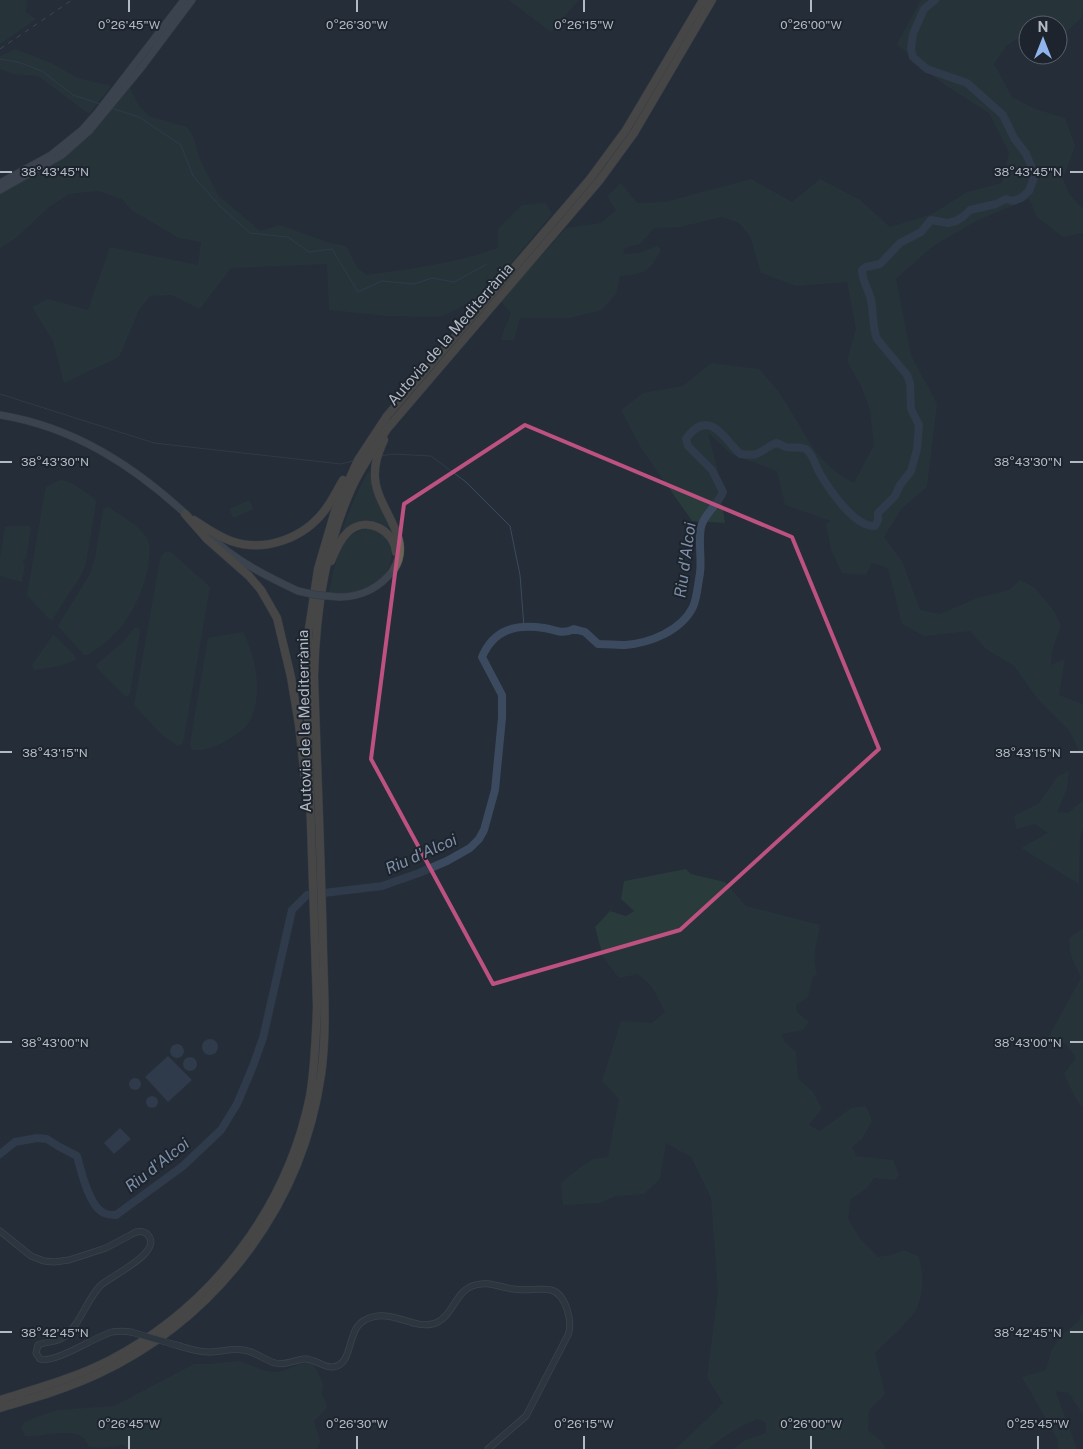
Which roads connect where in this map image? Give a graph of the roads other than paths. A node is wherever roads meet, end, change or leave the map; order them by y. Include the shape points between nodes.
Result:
1 (184, 0) edge
2 (192, 0) edge
3 (702, 0) edge
4 (712, 0) edge
5 (0, 183) edge
6 (0, 190) edge
7 (574, 204) junction
8 (400, 413) junction
9 (0, 415) edge
10 (358, 460) junction
11 (185, 514) junction
12 (394, 570) junction
13 (322, 584) junction
14 (312, 798) junction
15 (315, 1088) junction
16 (0, 1230) edge
17 (0, 1400) edge
18 (0, 1408) edge
19 (488, 1449) edge

1 - 5 main road via 82,130 42,161
2 - 6 main road via 106,112 82,138 62,155
3 - 7 highway, Autovia de la Mediterrània via 626,130
4 - 7 highway, Autovia de la Mediterrània via 634,133
7 - 8 highway, Autovia de la Mediterrània
7 - 10 highway, Autovia de la Mediterrània via 484,300 387,416
8 - 12 highway via 384,440 375,468 380,499 399,538 399,556
8 - 13 highway, Autovia de la Mediterrània via 353,486 339,521
9 - 11 main road via 48,426 95,446 131,470
10 - 11 highway via 318,518 279,542 257,545 232,541
10 - 14 highway, Autovia de la Mediterrània via 334,511 314,584 307,663
11 - 12 main road, bridge via 213,540 248,565 272,579 316,595 355,596 373,590
11 - 14 highway via 207,539 249,576 277,618
12 - 13 highway via 396,548 390,536 374,526 359,526 348,532 336,548
13 - 14 highway, Autovia de la Mediterrània via 315,635
14 - 15 highway, Autovia de la Mediterrània via 308,832 312,853 317,1006
14 - 15 highway, Autovia de la Mediterrània via 324,1000 322,1063
15 - 17 highway, Autovia de la Mediterrània via 281,1182 256,1228 211,1285 166,1325 116,1356 56,1383
15 - 18 highway, Autovia de la Mediterrània via 309,1129 288,1187 250,1249 210,1296 169,1332 117,1365 75,1384
16 - 19 street, bridge via 27,1253 40,1260 54,1262 106,1248 136,1232 147,1234 150,1240 139,1260 100,1286 68,1334 59,1340 38,1345 36,1353 42,1360 50,1360 116,1331 131,1332 200,1351 244,1350 278,1364 308,1359 335,1367 347,1356 352,1334 358,1325 372,1317 388,1316 434,1324 445,1317 469,1287 479,1284 524,1291 555,1291 570,1316 568,1335 526,1416

